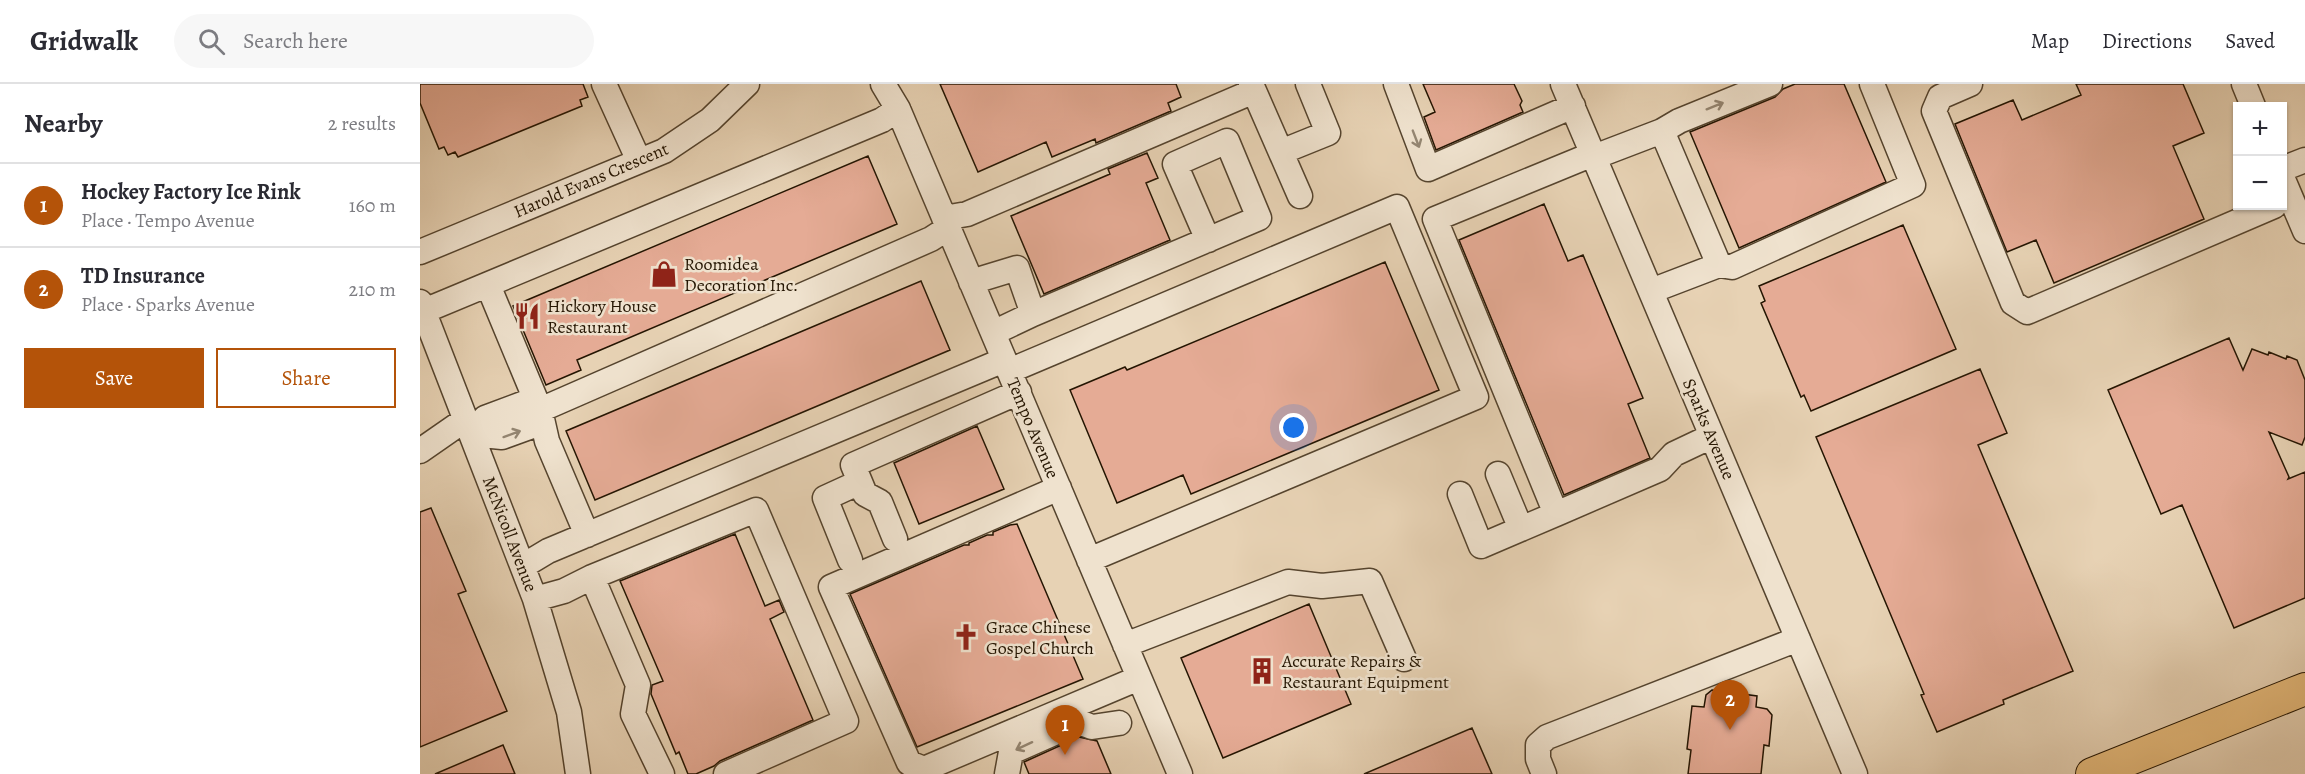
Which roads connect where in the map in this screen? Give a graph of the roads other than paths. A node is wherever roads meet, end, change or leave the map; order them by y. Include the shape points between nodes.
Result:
1 (604, 84) edge
2 (747, 84) edge
3 (883, 84) edge
4 (1308, 84) edge
5 (1396, 84) edge
6 (1770, 84) edge
7 (1872, 84) edge
8 (1970, 84) edge
9 (2244, 84) edge
10 (1253, 88) edge
11 (1568, 95) edge
12 (2251, 102) edge
13 (898, 109) junction
14 (1662, 131) junction
15 (1281, 152) junction
16 (1594, 156) junction
17 (2305, 160) edge
18 (639, 161) junction
19 (2287, 167) edge
20 (1300, 196) dead end
21 (2287, 202) edge
22 (2250, 210) edge
23 (946, 223) junction
24 (2305, 231) edge
25 (1208, 240) dead end
26 (420, 252) edge
27 (1719, 266) junction
28 (971, 282) junction
29 (488, 285) junction
30 (1667, 285) junction
31 (422, 306) edge
32 (1033, 314) junction
33 (993, 333) junction
34 (1011, 375) junction
35 (540, 410) junction
36 (469, 427) junction
37 (1712, 436) junction
38 (420, 451) edge
39 (1498, 474) dead end
40 (860, 482) junction
41 (1059, 488) junction
42 (1460, 495) dead end
43 (1556, 514) junction
44 (1521, 529) junction
45 (587, 535) junction
46 (895, 539) dead end
47 (850, 560) dead end
48 (1089, 560) junction
49 (523, 566) junction
50 (592, 577) junction
51 (536, 599) junction
52 (1797, 639) junction
53 (1125, 645) junction
54 (1404, 659) dead end
55 (1139, 678) junction
56 (2305, 689) edge
57 (1119, 723) dead end
58 (578, 774) edge
59 (662, 774) edge
60 (726, 774) edge
61 (1007, 774) edge
62 (1180, 774) edge
63 (1544, 774) edge
64 (1855, 774) edge
65 (2092, 774) edge

1 - 18 street
2 - 18 street, Harold Evans Crescent via 710,120 664,151
3 - 13 street, Tempo Avenue
4 - 15 street via 1328,134
5 -> 11 street via 1428,169
14 -> 6 street
7 - 27 street via 1913,185 1732,267
8 - 22 street via 1940,97 1934,111 2013,303 2027,312
9 - 12 street
10 - 15 street
10 - 23 street
11 - 16 street, Sparks Avenue
13 - 23 street, Tempo Avenue
13 - 29 street via 882,120
14 - 16 street
14 - 27 street
15 - 20 street
16 - 30 street, Sparks Avenue
16 - 43 street via 1435,219
17 - 19 street
18 - 26 street, Harold Evans Crescent
21 - 24 street
23 - 28 street, Tempo Avenue
23 - 35 street via 932,239
25 - 32 street
27 - 30 street
28 - 32 street via 1017,268
28 - 33 street, Tempo Avenue
29 - 31 street
29 - 35 street
30 - 37 street, Sparks Avenue
31 - 36 street, McNicoll Avenue
32 - 33 street
33 - 34 street, Tempo Avenue
34 - 40 street via 853,465
34 - 41 street, Tempo Avenue
34 - 45 street
34 - 48 street via 1397,207 1476,397
35 - 36 street via 525,403
35 - 45 street via 546,441
36 - 38 street
36 - 49 street, McNicoll Avenue
37 - 43 street via 1674,454 1660,469
37 - 52 street, Sparks Avenue
39 - 44 street
40 - 46 street via 865,494 880,502
40 - 47 street via 825,498
41 - 48 street, Tempo Avenue
41 - 55 street via 831,587 909,764 924,769
42 - 44 street via 1481,546
43 - 44 street
45 - 49 street
48 - 53 street, Tempo Avenue
49 - 51 street, McNicoll Avenue
50 - 51 street
50 - 59 street via 638,685 633,714
50 - 60 street via 756,510 846,721
51 - 58 street, McNicoll Avenue via 569,712
52 - 63 street via 1547,737 1538,745
52 - 64 street, Sparks Avenue
53 - 54 street via 1288,582 1322,586 1370,581
53 - 55 street, Tempo Avenue
55 - 62 street, Tempo Avenue
56 - 65 main road
57 -> 61 street via 1092,727 1079,722 1021,747 1011,752

